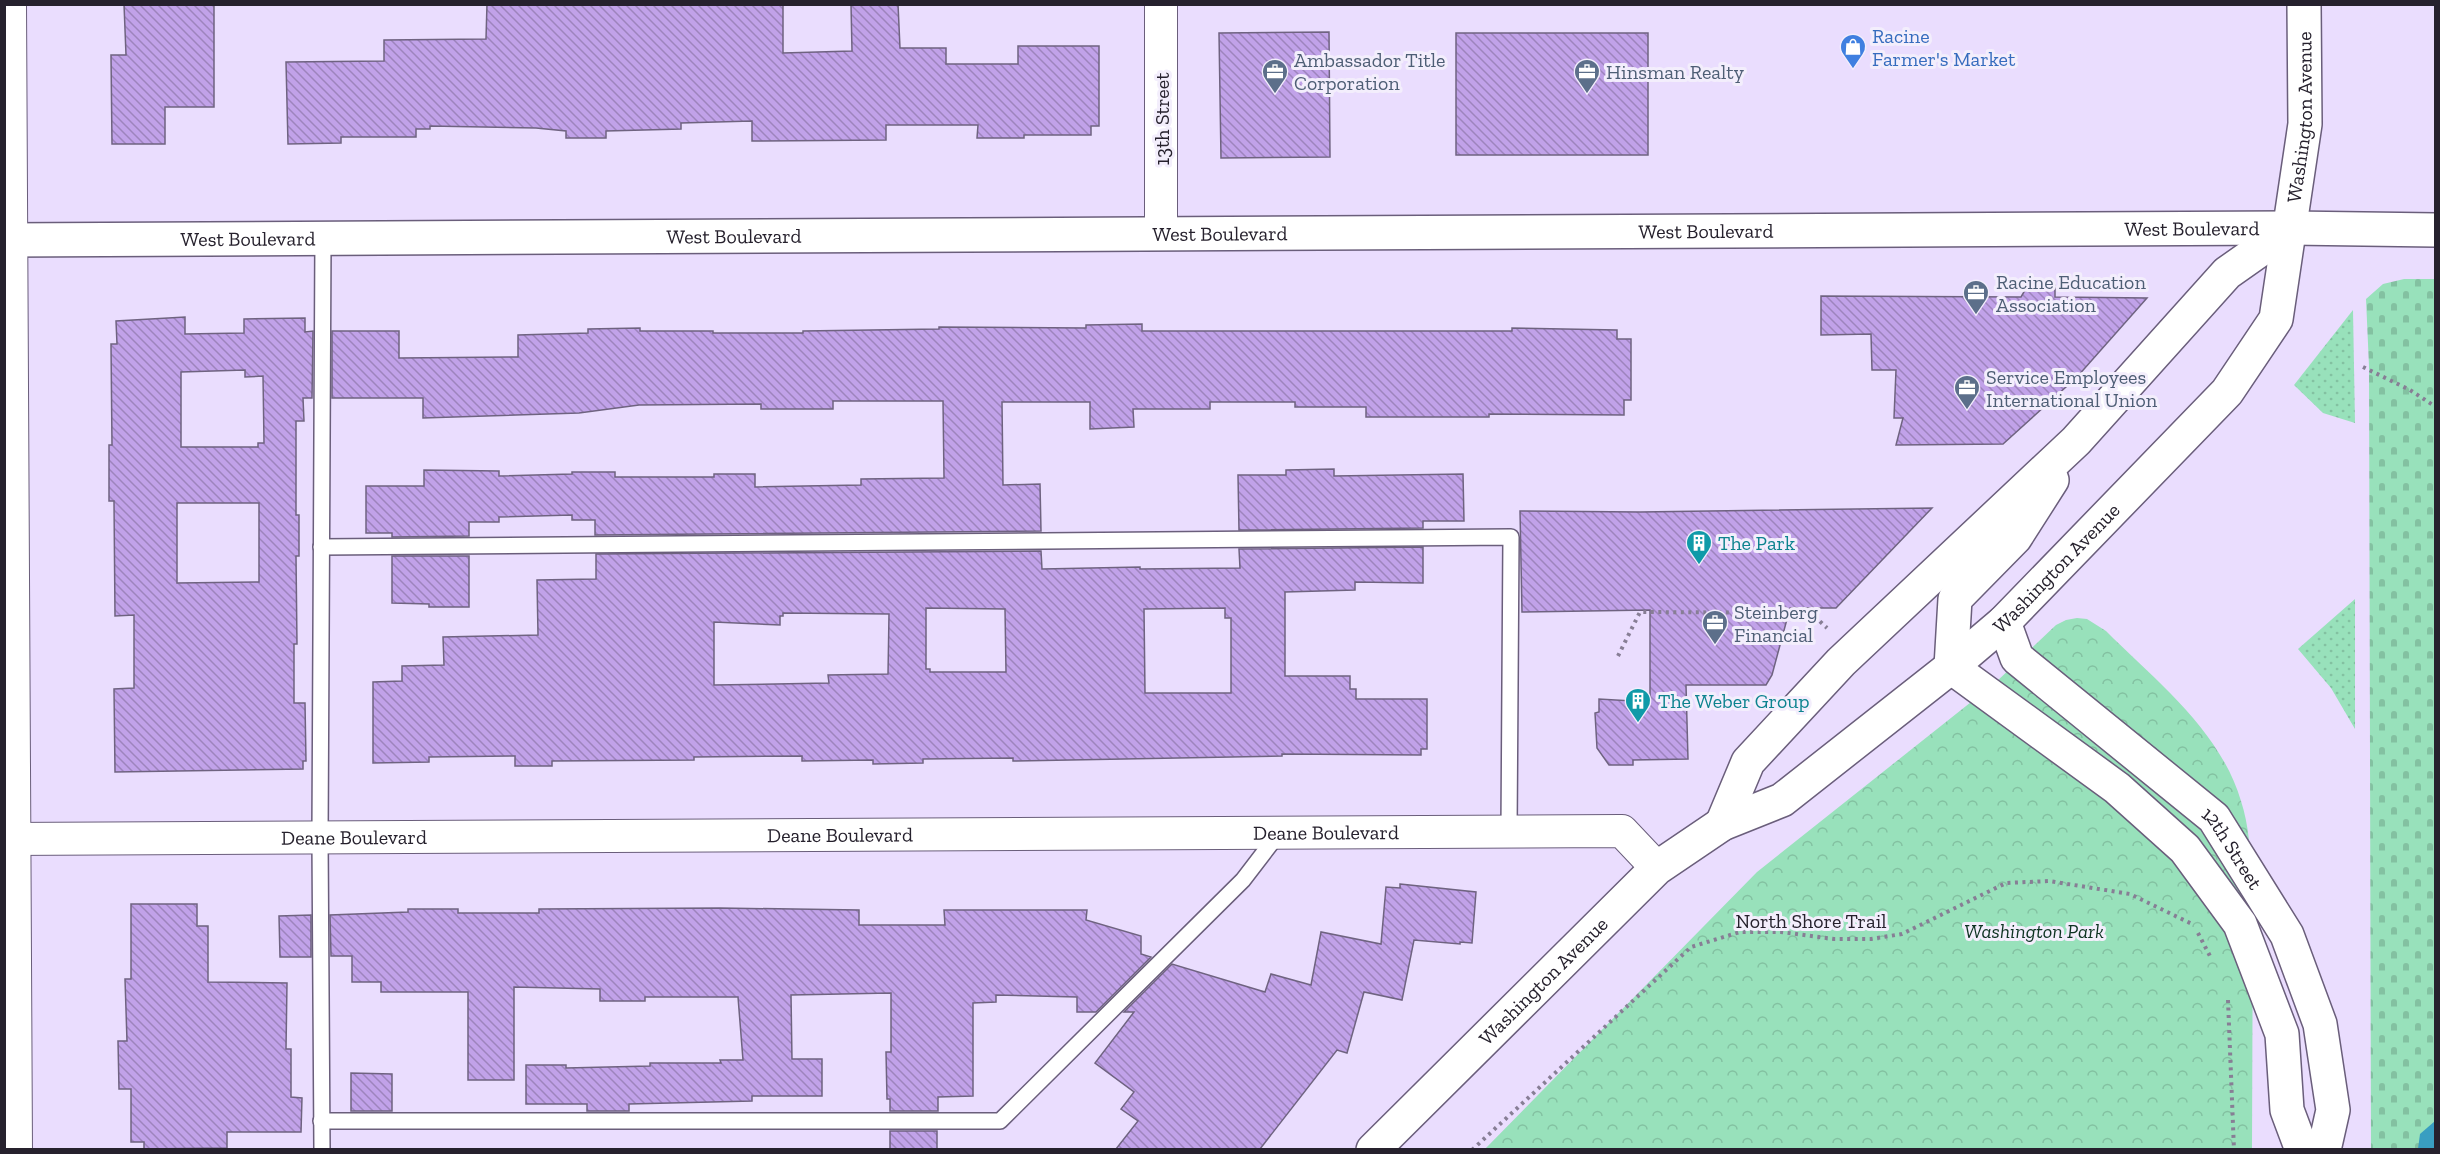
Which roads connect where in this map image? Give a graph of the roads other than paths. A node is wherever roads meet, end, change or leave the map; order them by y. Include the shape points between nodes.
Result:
1 (10, 4) edge
2 (1161, 4) edge
3 (2304, 4) edge
4 (2291, 228) junction
5 (2436, 230) edge
6 (1161, 233) junction
7 (323, 238) junction
8 (8, 240) edge
9 (2076, 441) junction
10 (321, 547) junction
11 (2004, 622) junction
12 (1951, 668) junction
13 (1722, 824) junction
14 (1509, 831) junction
15 (1280, 832) junction
16 (320, 838) junction
17 (9, 839) edge
18 (1657, 868) junction
19 (321, 1120) junction
20 (16, 1149) edge
21 (322, 1149) edge
22 (1373, 1149) edge
23 (2302, 1149) edge
24 (2324, 1149) edge

1 - 8 street
2 - 6 street, 13th Street
3 - 4 street, Washington Avenue via 2306,124
4 - 5 street, West Boulevard
4 - 6 street, West Boulevard
4 - 9 street, Washington Avenue via 2227,273
4 - 11 street, Washington Avenue via 2276,319 2227,392
6 - 7 street, West Boulevard
7 - 8 street, West Boulevard
7 - 10 lane
8 - 17 street
9 - 12 street via 2015,538 1955,599
9 - 13 street, Washington Avenue via 1841,662 1748,762
10 - 14 lane via 1511,537
10 - 16 lane
11 - 12 street, Washington Avenue
11 - 24 street, 12th Street via 2017,658 2214,818 2287,935 2320,1024 2333,1110
12 - 13 street, Washington Avenue via 1782,800
12 - 23 street, 12th Street via 2117,788 2186,849 2240,924 2282,1034 2287,1110
13 - 18 street, Washington Avenue
14 - 15 street, Deane Boulevard
14 - 18 street, Deane Boulevard via 1622,831
15 - 16 street, Deane Boulevard
15 - 19 lane via 1243,880 1000,1121
16 - 17 street, Deane Boulevard
16 - 19 lane
17 - 20 street
18 - 22 street, Washington Avenue
19 - 21 lane

